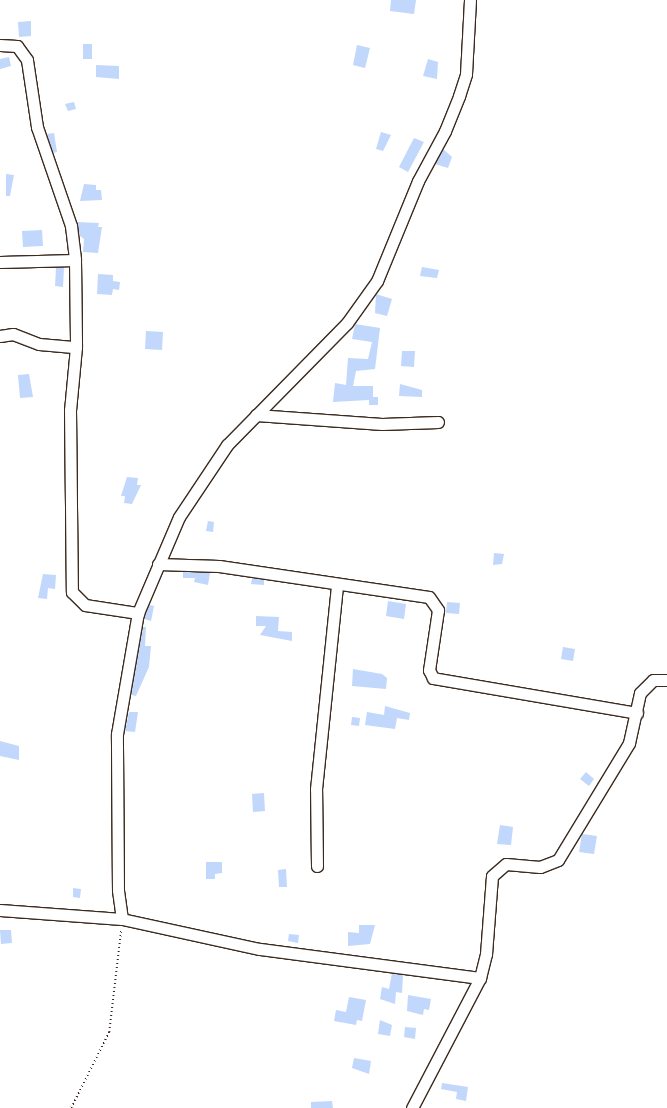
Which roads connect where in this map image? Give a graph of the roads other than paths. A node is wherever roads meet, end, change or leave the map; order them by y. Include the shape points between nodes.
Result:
1 (470, 0) edge
2 (0, 45) edge
3 (75, 260) junction
4 (0, 262) edge
5 (0, 336) edge
6 (76, 348) junction
7 (256, 415) junction
8 (438, 422) dead end
9 (158, 564) junction
10 (337, 586) junction
11 (138, 613) junction
12 (667, 680) edge
13 (637, 713) junction
14 (317, 866) dead end
15 (0, 910) edge
16 (122, 919) junction
17 (480, 978) junction
18 (412, 1108) edge

1 - 7 street via 466,74 445,131 418,181 386,264 365,301 347,323
2 - 3 street via 14,44 27,60 37,127 67,210
3 - 4 street
3 - 6 street
5 - 6 street via 13,334 39,344
6 - 11 street via 70,410 72,592 85,605
7 - 8 street via 382,424
7 - 9 street via 227,446 196,490 179,518
9 - 10 street via 219,566
9 - 11 street
10 - 13 street via 424,595 434,601 438,610 429,670 432,678
10 - 14 street via 317,782
11 - 16 street via 117,734 118,890
12 - 13 street via 646,684
13 - 17 street via 629,743 558,860 540,867 506,864 492,876 486,954
15 - 16 street
16 - 17 street via 260,949
17 - 18 street

